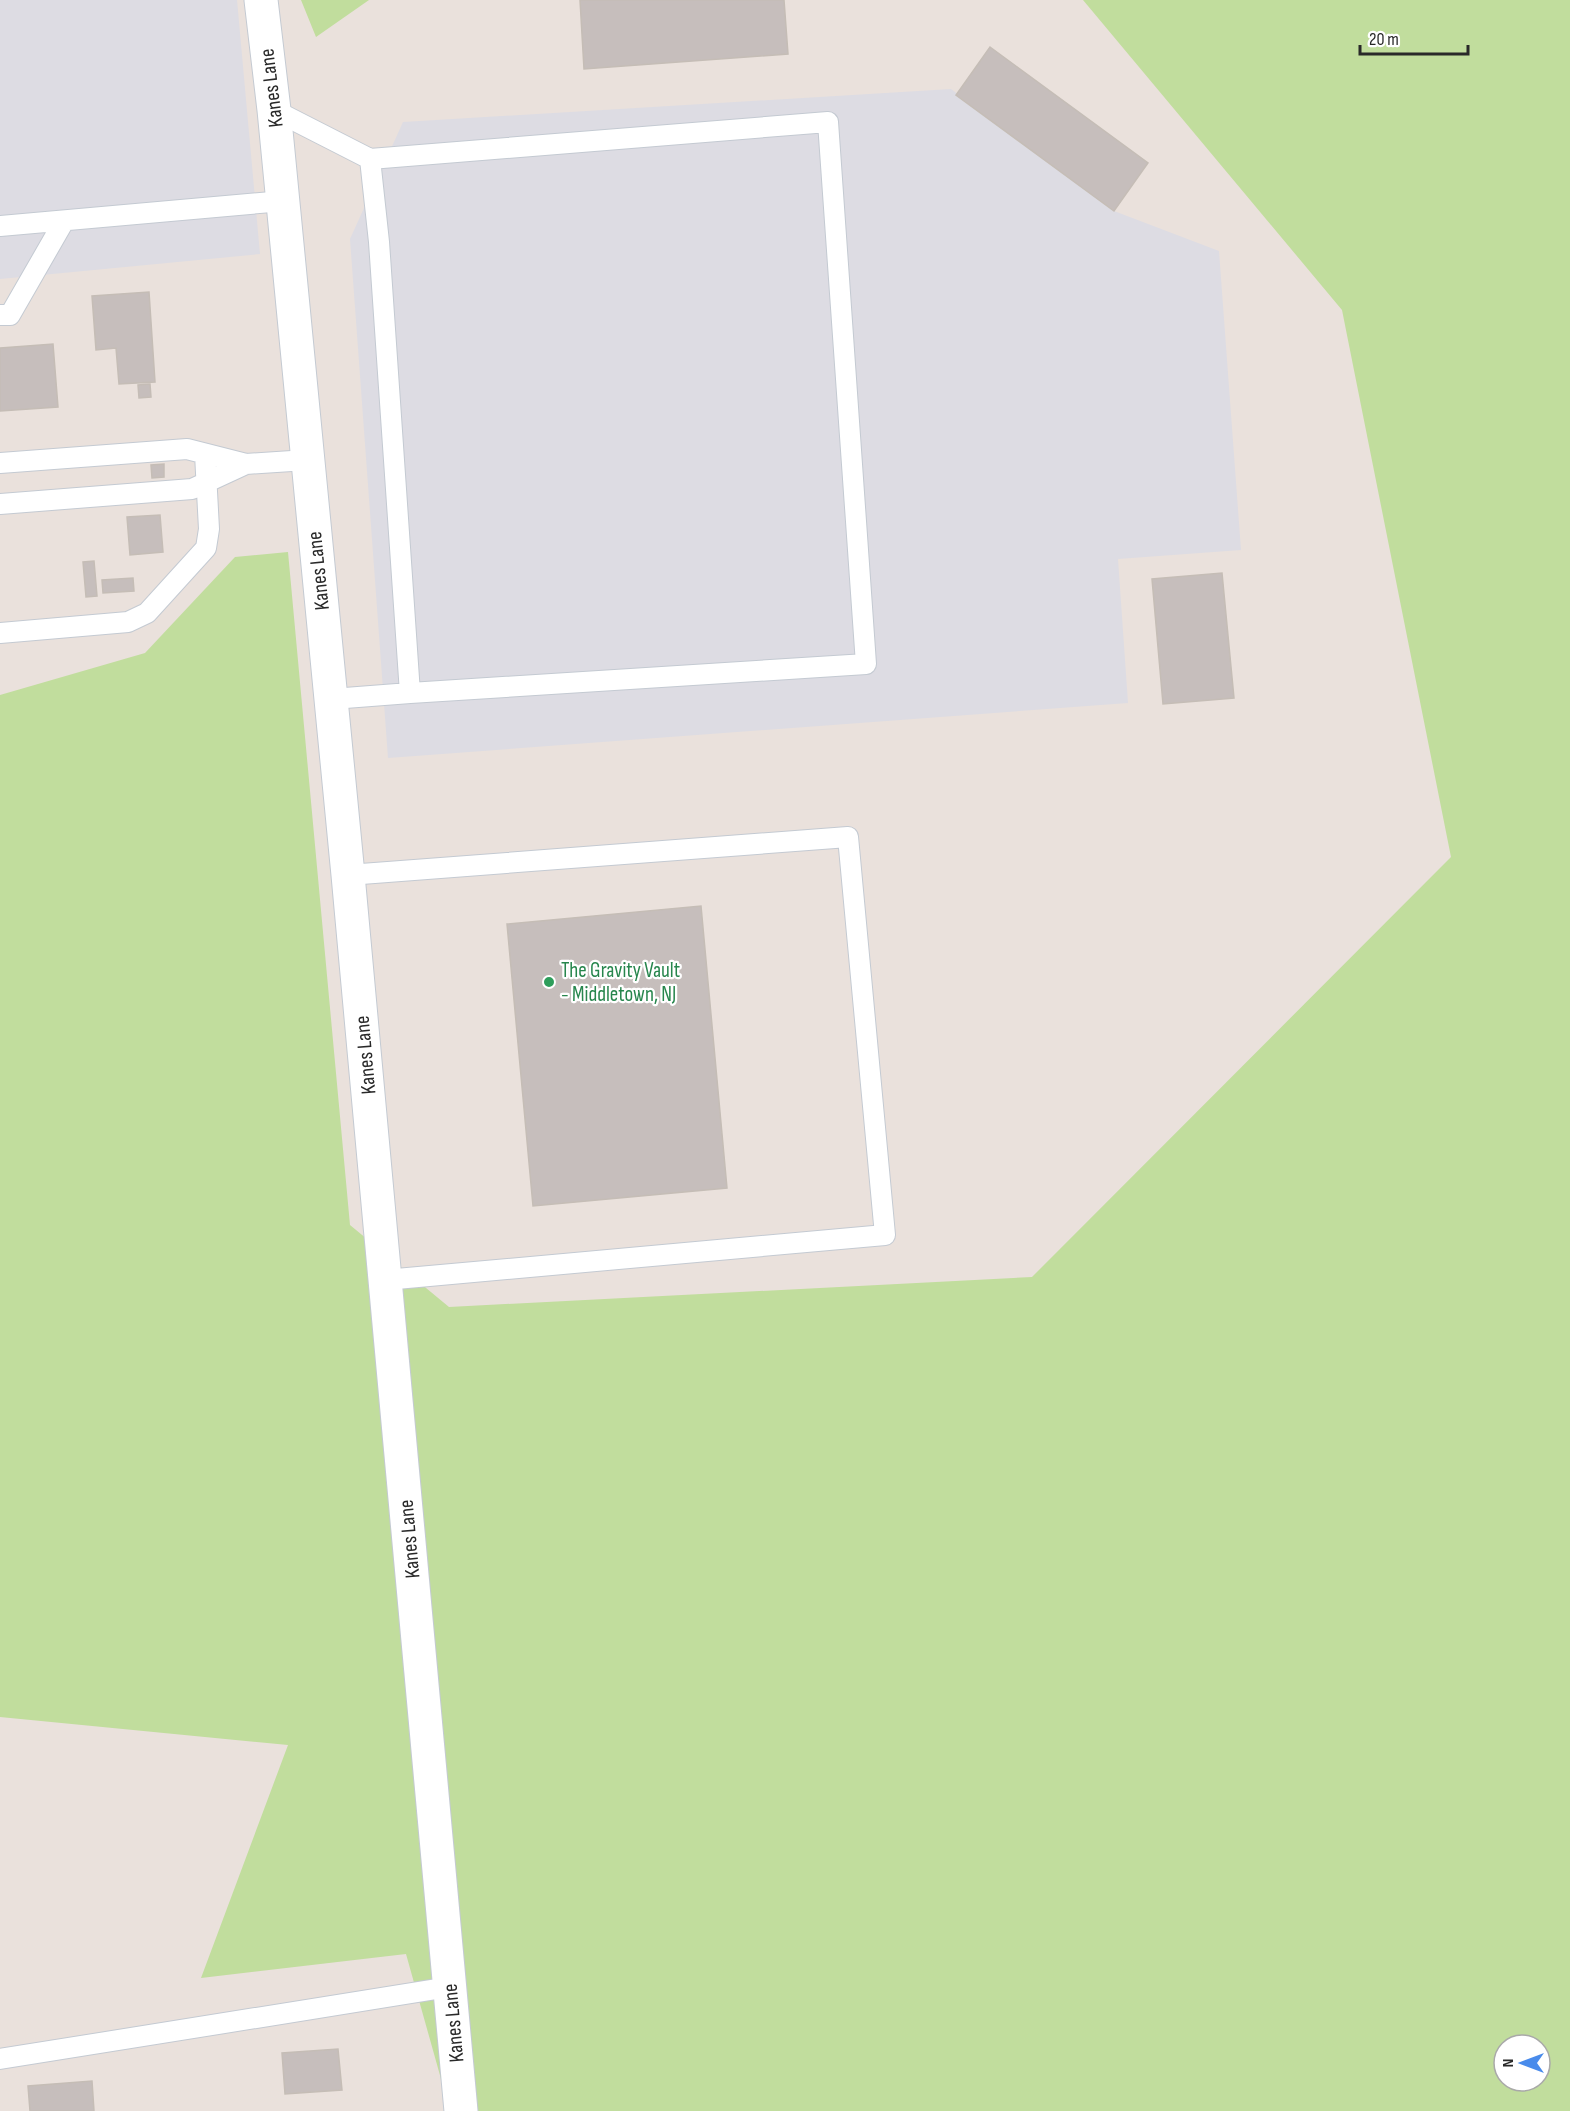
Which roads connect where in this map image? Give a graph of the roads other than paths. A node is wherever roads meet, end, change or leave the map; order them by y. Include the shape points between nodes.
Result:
1 (261, 0) edge
2 (274, 110) junction
3 (370, 159) junction
4 (283, 201) junction
5 (64, 221) junction
6 (0, 226) edge
7 (0, 315) edge
8 (205, 454) junction
9 (307, 460) junction
10 (0, 463) edge
11 (246, 464) junction
12 (207, 482) junction
13 (0, 504) edge
14 (0, 633) edge
15 (410, 693) junction
16 (332, 699) junction
17 (348, 875) junction
18 (385, 1280) junction
19 (449, 1987) junction
20 (0, 2059) edge
21 (461, 2111) edge

1 - 2 street, Kanes Lane
2 - 3 lane
2 - 4 street, Kanes Lane
3 - 15 lane
3 - 15 lane via 828,122 829,133 866,664
4 - 5 lane
4 - 9 street, Kanes Lane
5 - 6 lane
5 - 7 lane via 10,315
8 - 10 lane via 187,449
8 - 11 lane
8 - 12 lane
9 - 11 lane
9 - 16 street, Kanes Lane
11 - 12 lane
12 - 13 lane via 192,489
12 - 14 lane via 206,548 147,613 128,622
15 - 16 lane
16 - 17 street, Kanes Lane
17 - 18 street, Kanes Lane
17 - 18 lane via 848,837 885,1235
18 - 19 street, Kanes Lane
19 - 20 lane
19 - 21 street, Kanes Lane

